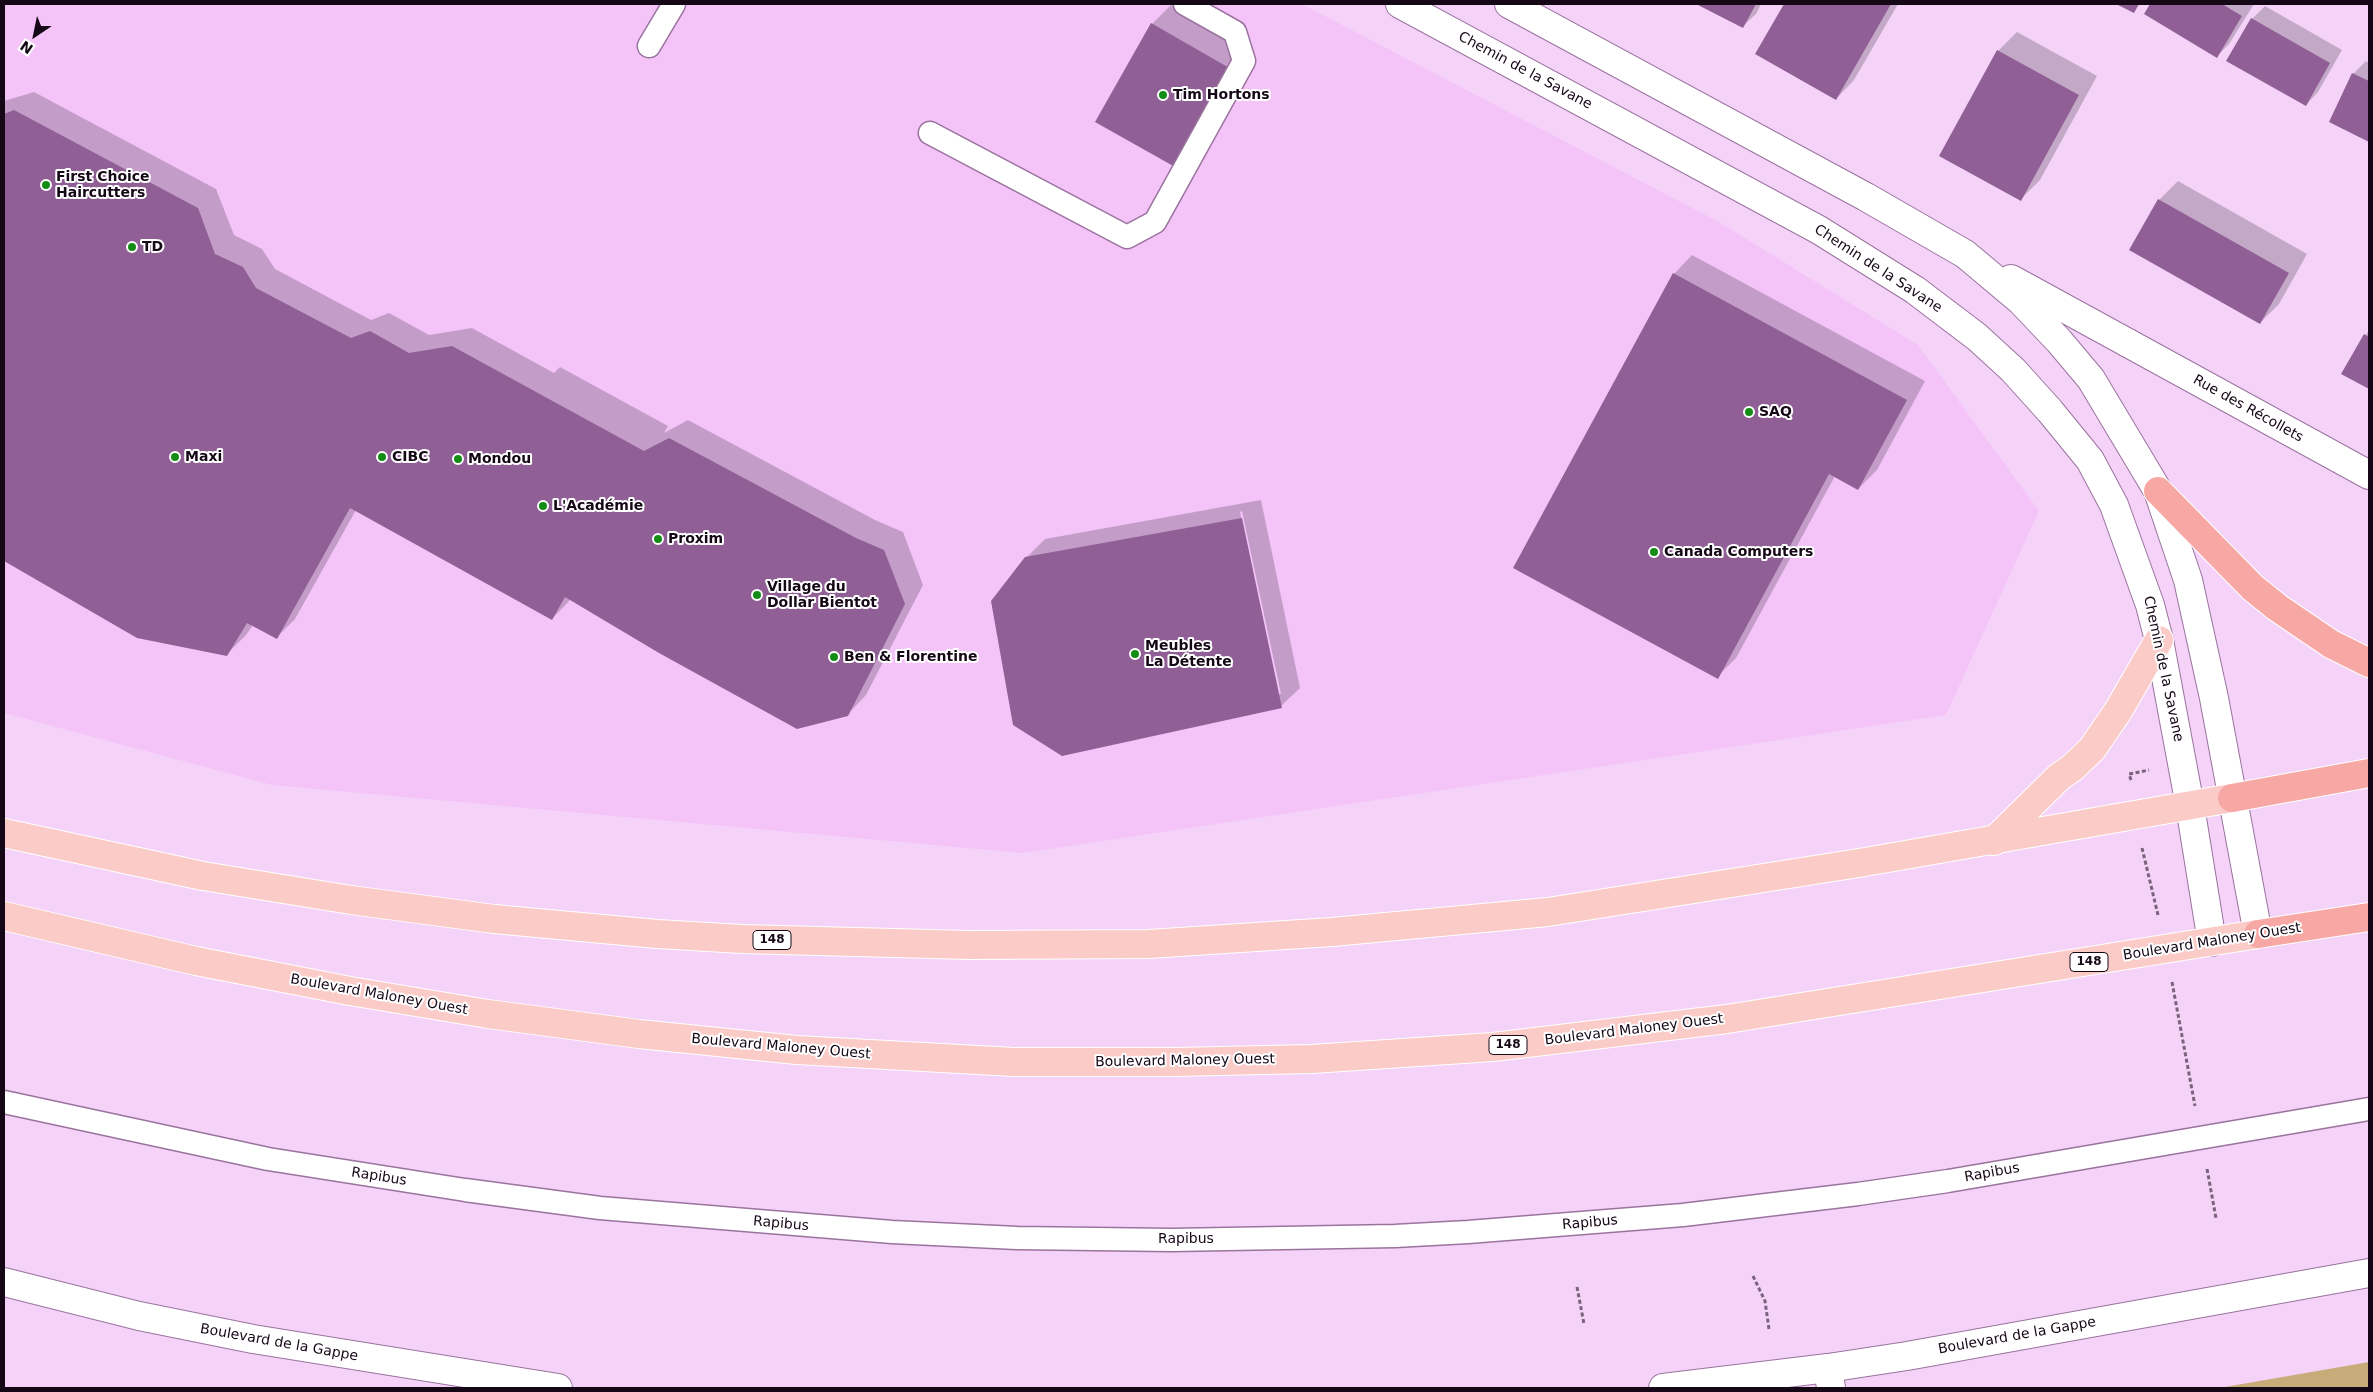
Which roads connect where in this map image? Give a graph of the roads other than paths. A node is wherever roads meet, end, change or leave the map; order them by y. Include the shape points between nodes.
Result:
1 (674, 4) edge
2 (1185, 4) edge
3 (1400, 4) edge
4 (1509, 4) edge
5 (649, 46) dead end
6 (930, 133) dead end
7 (1965, 254) junction
8 (2369, 475) edge
9 (2158, 491) junction
10 (2159, 640) junction
11 (2369, 663) edge
12 (2369, 773) edge
13 (2232, 798) junction
14 (2190, 806) junction
15 (4, 833) edge
16 (1994, 840) junction
17 (4, 916) edge
18 (2369, 917) edge
19 (2258, 934) junction
20 (2212, 942) junction
21 (4, 1102) edge
22 (2369, 1109) edge
23 (2369, 1273) edge
24 (4, 1282) edge
25 (1830, 1378) edge
26 (558, 1388) edge
27 (1663, 1388) edge

1 - 5 lane
2 - 6 lane via 1235,32 1244,61 1155,222 1127,237
3 - 10 street, Chemin de la Savane via 1819,230 1915,290 1977,337 2013,370 2090,460 2114,505 2150,605
4 - 7 street
7 - 8 street, Rue des Récollets
7 - 9 street via 2020,301 2091,379
9 - 11 highway via 2253,588 2331,644
9 - 13 street via 2194,602
10 - 14 street, Chemin de la Savane
10 - 16 main road via 2092,748
12 - 13 highway, 148
13 - 14 main road, 148
13 - 19 street
14 - 16 main road, 148
14 - 20 street, Chemin de la Savane
15 - 16 main road, 148 via 203,876 494,919 742,939 997,945 1206,941 1510,916
17 - 20 main road, Boulevard Maloney Ouest / 148 via 233,969 488,1014 797,1050 1023,1062 1312,1059 1492,1047 1727,1019
18 - 19 highway, Boulevard Maloney Ouest / 148
19 - 20 main road, Boulevard Maloney Ouest / 148
21 - 22 lane, Rapibus via 268,1159 600,1208 892,1232 1172,1240 1395,1236 1683,1215 1948,1181
23 - 25 street, Boulevard de la Gappe
24 - 26 street, Boulevard de la Gappe via 140,1316 254,1339
25 - 27 street, Boulevard de la Gappe

